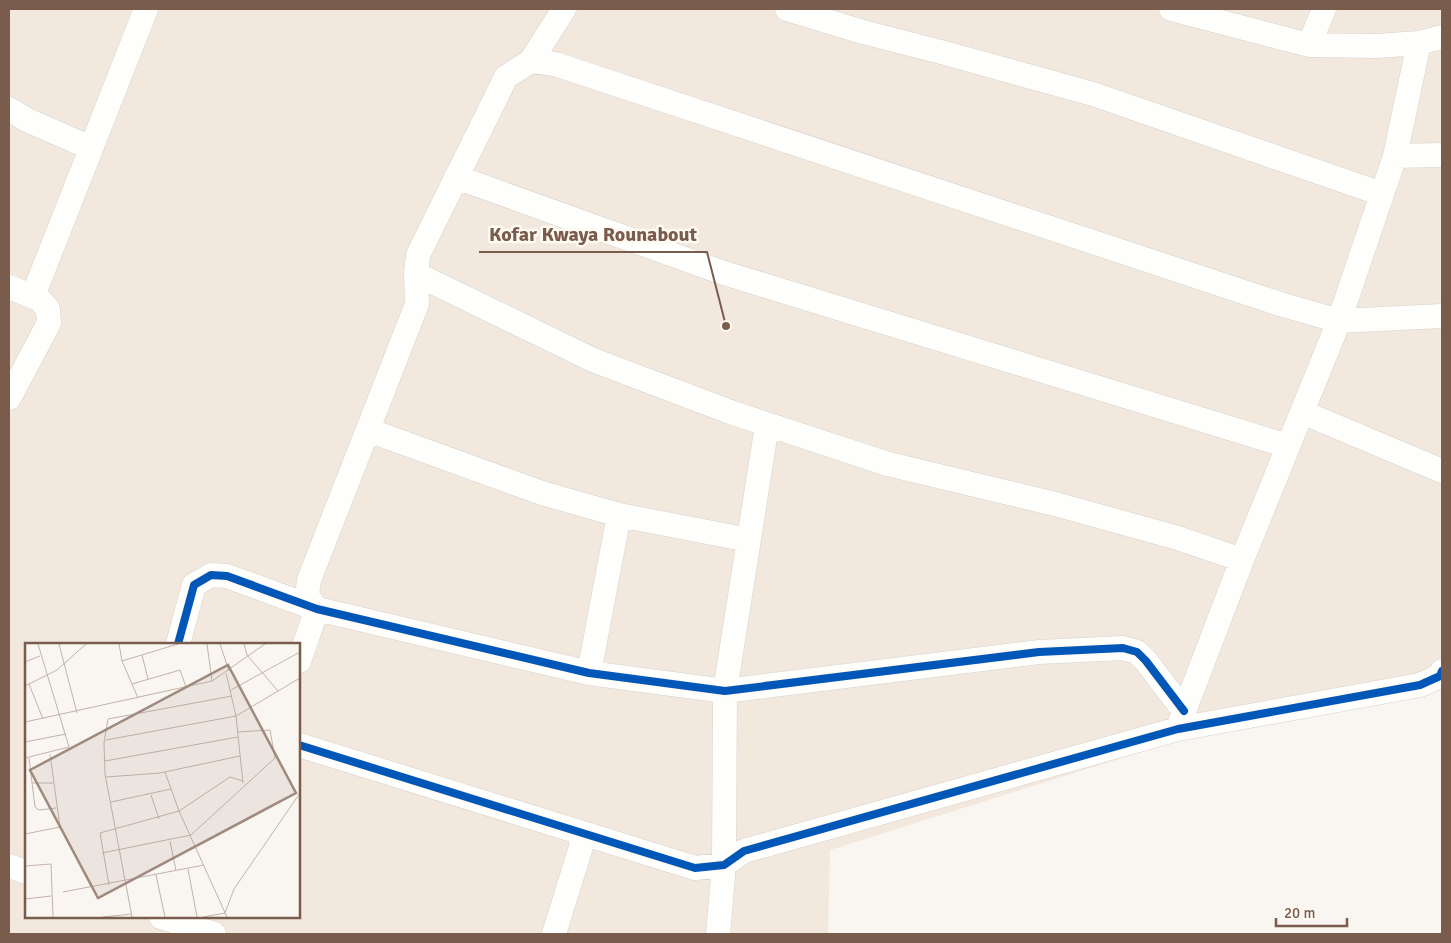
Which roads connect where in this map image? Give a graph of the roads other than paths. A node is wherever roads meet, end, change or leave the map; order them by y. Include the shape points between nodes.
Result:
1 (146, 9) edge
2 (564, 9) edge
3 (787, 9) edge
4 (1171, 9) edge
5 (1324, 9) edge
6 (1436, 33) edge
7 (1309, 45) junction
8 (531, 61) junction
9 (9, 109) edge
10 (91, 148) junction
11 (1442, 155) edge
12 (1395, 156) junction
13 (456, 177) junction
14 (1382, 194) junction
15 (416, 274) junction
16 (9, 287) edge
17 (33, 296) junction
18 (1442, 316) edge
19 (1339, 321) junction
20 (9, 398) edge
21 (1302, 412) junction
22 (767, 425) junction
23 (368, 430) junction
24 (1288, 446) junction
25 (1442, 471) edge
26 (619, 515) junction
27 (749, 540) junction
28 (1242, 560) junction
29 (317, 609) junction
30 (178, 643) edge
31 (300, 658) edge
32 (1442, 671) edge
33 (590, 673) junction
34 (726, 691) junction
35 (1181, 720) junction
36 (300, 745) edge
37 (585, 834) junction
38 (724, 865) junction
39 (9, 866) edge
40 (25, 872) edge
41 (164, 918) edge
42 (209, 929) edge
43 (554, 934) edge
44 (718, 934) edge

1 - 10 street
2 - 8 street
3 - 14 street via 1093,94
4 - 7 street
5 - 7 street
6 - 7 street via 1377,46
6 - 12 street
8 - 13 street via 506,77
8 - 19 street via 555,64
9 - 10 street
10 - 17 street
11 - 12 street
12 - 14 street
13 - 15 street via 418,255
13 - 24 street via 721,272
14 - 19 street
15 - 22 street via 593,360
15 - 23 street via 417,304
16 - 17 street
17 - 20 street via 48,309 49,323
18 - 19 street
19 - 21 street
21 - 24 street
21 - 25 street
22 - 27 street
22 - 28 street via 888,464 1064,507 1178,538
23 - 26 street via 542,493
23 - 29 street via 309,580 307,596
24 - 28 street
26 - 27 street
26 - 33 street
27 - 34 street
28 - 35 street
29 - 30 street via 227,576 211,574 194,585
29 - 31 street
29 - 33 street
32 - 35 street via 1440,676 1420,685
33 - 34 street
34 - 35 street via 1039,652 1123,648 1137,652 1146,661
34 - 38 street
35 - 38 street via 744,851
36 - 37 street
37 - 38 street via 695,868
37 - 43 street
38 - 44 street
39 - 40 street
41 - 42 street

